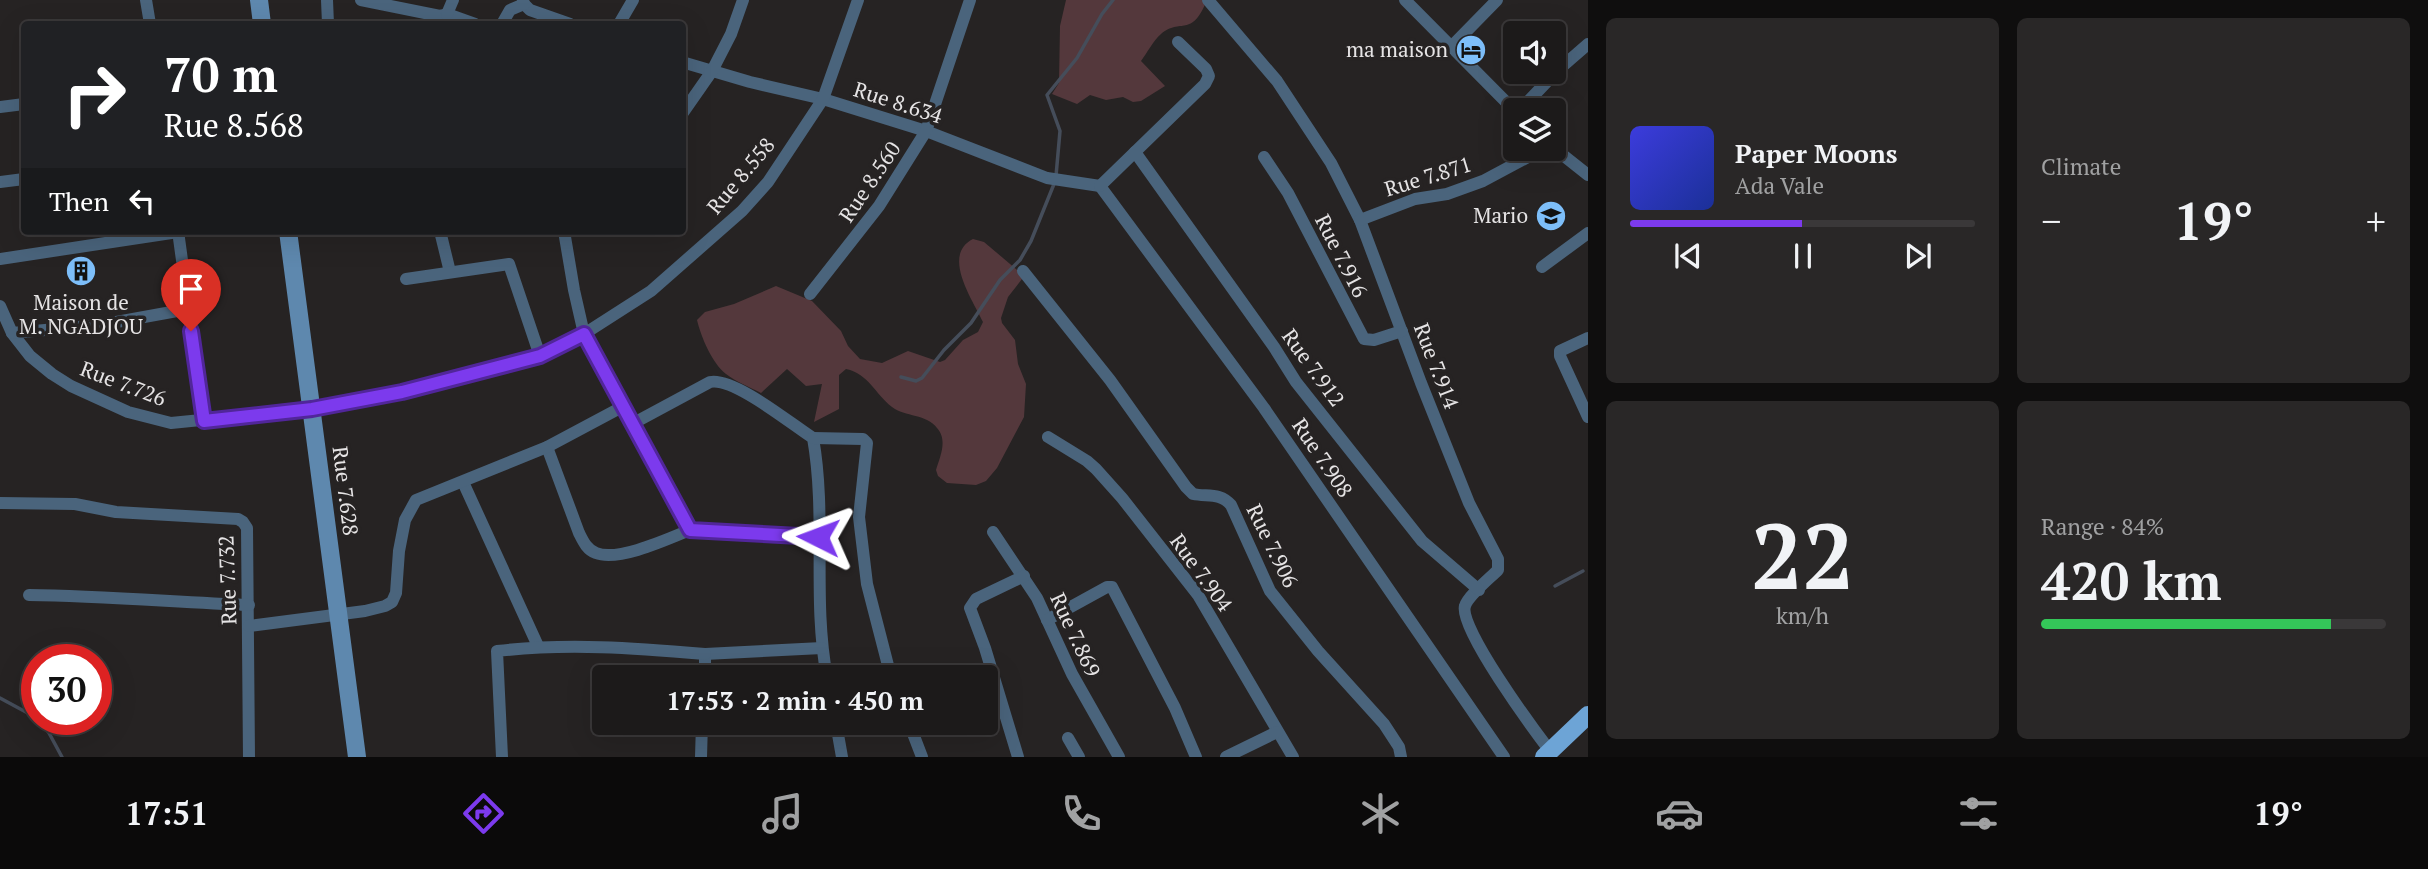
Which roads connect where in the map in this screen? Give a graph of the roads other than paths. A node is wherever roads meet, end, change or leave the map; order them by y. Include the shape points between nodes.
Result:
1 (146, 0) edge
2 (259, 0) edge
3 (327, 0) edge
4 (361, 0) edge
5 (453, 0) edge
6 (633, 0) edge
7 (743, 0) edge
8 (858, 0) edge
9 (970, 0) edge
10 (1208, 0) edge
11 (1405, 0) edge
12 (1497, 0) edge
13 (523, 2) edge
14 (447, 13) junction
15 (150, 21) edge
16 (262, 21) edge
17 (328, 21) edge
18 (467, 21) edge
19 (504, 21) edge
20 (561, 21) edge
21 (621, 21) edge
22 (1178, 42) dead end
23 (1588, 44) edge
24 (1451, 47) junction
25 (686, 63) edge
26 (712, 71) junction
27 (1504, 98) edge
28 (1531, 98) edge
29 (823, 99) junction
30 (21, 104) edge
31 (0, 107) edge
32 (686, 108) edge
33 (926, 131) junction
34 (1135, 152) junction
35 (1566, 155) edge
36 (1264, 157) dead end
37 (1520, 161) edge
38 (1585, 167) edge
39 (21, 179) edge
40 (0, 182) edge
41 (1100, 186) junction
42 (1360, 220) junction
43 (1588, 233) edge
44 (153, 235) edge
45 (179, 235) edge
46 (289, 235) edge
47 (441, 235) edge
48 (565, 235) edge
49 (0, 260) edge
50 (1542, 267) dead end
51 (1023, 271) dead end
52 (450, 272) junction
53 (406, 279) dead end
54 (810, 294) dead end
55 (0, 306) edge
56 (188, 309) junction
57 (1402, 331) junction
58 (12, 333) junction
59 (584, 334) junction
60 (1588, 338) edge
61 (540, 356) junction
62 (622, 407) junction
63 (312, 409) junction
64 (1588, 417) edge
65 (204, 421) junction
66 (632, 424) junction
67 (1048, 437) dead end
68 (813, 438) junction
69 (547, 447) junction
70 (463, 482) junction
71 (0, 503) edge
72 (690, 530) junction
73 (993, 532) dead end
74 (818, 537) junction
75 (1024, 576) junction
76 (1479, 590) junction
77 (29, 595) dead end
78 (249, 605) junction
79 (339, 615) junction
80 (1047, 620) junction
81 (249, 625) junction
82 (538, 646) junction
83 (821, 648) junction
84 (705, 654) junction
85 (705, 665) edge
86 (825, 665) edge
87 (888, 665) edge
88 (1588, 715) edge
89 (1277, 732) junction
90 (702, 735) edge
91 (838, 735) edge
92 (914, 735) edge
93 (1068, 738) dead end
94 (1547, 754) edge
95 (249, 757) edge
96 (357, 757) edge
97 (502, 757) edge
98 (701, 757) edge
99 (842, 757) edge
100 (922, 757) edge
101 (1018, 757) edge
102 (1079, 757) edge
103 (1119, 757) edge
104 (1196, 757) edge
105 (1226, 757) edge
106 (1293, 757) edge
107 (1401, 757) edge
108 (1504, 757) edge

1 - 15 street
2 - 16 main road
3 - 17 street
4 - 14 street via 440,16
5 - 14 street
6 - 21 street
7 - 26 street
8 - 29 street, Rue 8.558
9 - 33 street, Rue 8.560
10 - 42 street, Rue 7.914 via 1300,113
11 - 24 street
12 - 24 street
13 - 19 street
13 - 20 street via 530,10
14 - 18 street
22 - 34 street via 1209,76
23 - 28 street
24 - 27 street
25 - 26 street, Rue 8.634
26 - 29 street, Rue 8.634
26 - 32 street
29 - 33 street, Rue 8.634
29 - 59 street, Rue 8.558 via 742,211 651,291
30 - 31 street
33 - 41 street, Rue 8.634 via 1053,179
33 - 54 street, Rue 8.560 via 879,206
34 - 41 street
34 - 76 street, Rue 7.912 via 1296,383 1422,541
35 - 38 street
36 - 57 street, Rue 7.916 via 1288,193 1364,338 1374,340
37 - 42 street, Rue 7.871 via 1483,181
39 - 40 street
41 - 108 street, Rue 7.908 via 1264,408
42 - 57 street, Rue 7.914
43 - 50 street
44 - 49 street
45 - 56 street
46 - 63 main road, Rue 7.628
47 - 52 street
48 - 59 street
51 - 107 street, Rue 7.906 via 1110,380 1185,487 1193,494 1217,495 1231,505 1270,592 1384,724
52 - 53 street
52 - 61 street via 509,264
55 - 58 street, Rue 7.726
56 - 58 street via 100,325
56 - 65 street
57 - 76 street, Rue 7.914 via 1469,503 1498,559 1498,570
58 - 65 street, Rue 7.726 via 30,356 71,386 128,412 171,423
59 - 61 street, Rue 8.558
59 - 62 street
60 - 64 street via 1564,348 1560,356
61 - 63 street, Rue 8.558 via 402,392
62 - 66 street
62 - 69 street
63 - 65 street, Rue 7.726
63 - 79 main road, Rue 7.628
66 - 68 street via 717,381 735,386
66 - 72 street
67 - 89 street, Rue 7.904 via 1096,469 1198,595
68 - 74 street via 819,470
68 - 87 street via 863,439 867,443 859,517 867,583
69 - 70 street
69 - 72 street via 579,533 595,553 611,556
70 - 79 street via 416,500 405,520 392,601
70 - 82 street
71 - 78 street, Rue 7.732 via 75,504 116,512 238,519 247,528
72 - 74 street
73 - 75 street, Rue 7.869
74 - 83 street
75 - 80 street, Rue 7.869
75 - 101 street via 976,599 970,608
76 - 94 street, Rue 7.914 via 1466,602 1464,615 1494,673
77 - 78 street
78 - 81 street, Rue 7.732
79 - 81 street
79 - 96 main road, Rue 7.628
80 - 103 street, Rue 7.869
80 - 104 street via 1112,587
81 - 95 street, Rue 7.732
82 - 84 street via 616,646
82 - 97 street via 497,651
83 - 84 street
83 - 86 street
84 - 85 street
88 - 94 main road
89 - 105 street
89 - 106 street, Rue 7.904
90 - 98 street
91 - 99 street
92 - 100 street
93 - 102 street

